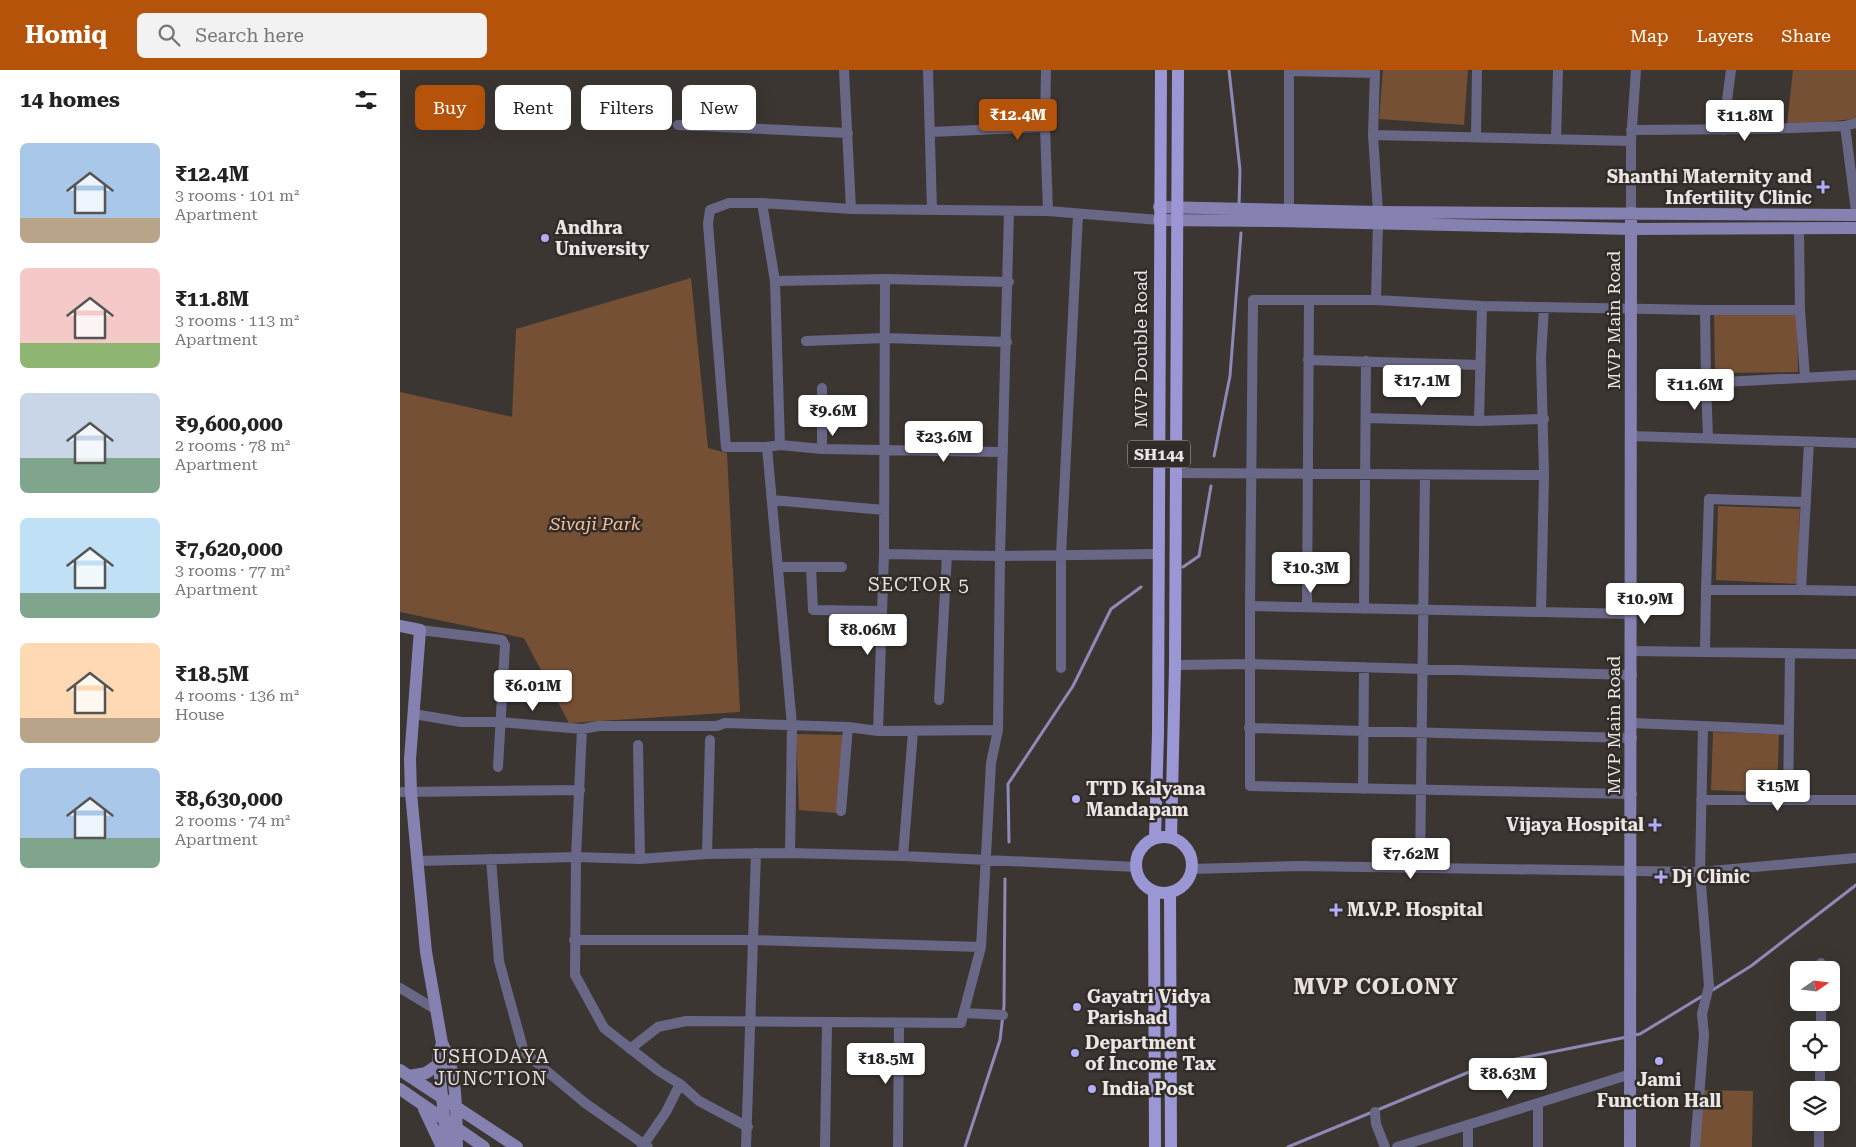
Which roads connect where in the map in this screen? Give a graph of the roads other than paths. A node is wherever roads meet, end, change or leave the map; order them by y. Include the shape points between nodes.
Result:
1 (844, 70) edge
2 (928, 70) edge
3 (1046, 70) edge
4 (1161, 70) edge
5 (1178, 70) edge
6 (1476, 70) edge
7 (1558, 70) edge
8 (1636, 70) edge
9 (1731, 70) edge
10 (1289, 71) edge
11 (1375, 72) edge
12 (1160, 110) junction
13 (1178, 110) junction
14 (1856, 123) edge
15 (678, 125) dead end
16 (1845, 126) junction
17 (1045, 127) junction
18 (1631, 130) junction
19 (1723, 130) junction
20 (930, 132) junction
21 (848, 133) junction
22 (1373, 135) junction
23 (1476, 137) junction
24 (1556, 138) junction
25 (1631, 141) junction
26 (762, 203) junction
27 (1159, 206) junction
28 (852, 208) junction
29 (1289, 209) junction
30 (932, 210) junction
31 (1009, 211) junction
32 (1048, 211) junction
33 (1177, 213) junction
34 (1631, 213) junction
35 (1856, 213) edge
36 (1078, 215) junction
37 (1378, 217) junction
38 (1159, 220) junction
39 (1856, 228) edge
40 (1631, 229) junction
41 (1799, 230) junction
42 (885, 280) junction
43 (775, 281) junction
44 (1009, 282) junction
45 (1376, 300) junction
46 (1309, 302) junction
47 (1482, 306) junction
48 (1544, 307) junction
49 (1631, 308) junction
50 (1705, 310) junction
51 (1800, 310) junction
52 (885, 338) junction
53 (806, 342) dead end
54 (1007, 342) junction
55 (1308, 360) junction
56 (1366, 361) junction
57 (1480, 365) junction
58 (1856, 375) edge
59 (1805, 378) junction
60 (1706, 383) junction
61 (822, 388) dead end
62 (1366, 418) junction
63 (1544, 419) junction
64 (1478, 421) junction
65 (1631, 436) junction
66 (1708, 438) junction
67 (1809, 442) junction
68 (1856, 443) edge
69 (780, 445) junction
70 (767, 447) junction
71 (822, 449) junction
72 (885, 450) junction
73 (1003, 452) junction
74 (1175, 473) junction
75 (1252, 474) junction
76 (1307, 474) junction
77 (1365, 475) junction
78 (1425, 475) junction
79 (1544, 475) junction
80 (772, 500) junction
81 (1806, 502) junction
82 (884, 510) junction
83 (884, 554) junction
84 (1159, 554) junction
85 (947, 555) junction
86 (1061, 555) junction
87 (1175, 555) junction
88 (1000, 556) junction
89 (779, 567) junction
90 (811, 567) junction
91 (842, 567) dead end
92 (1706, 590) junction
93 (1801, 590) junction
94 (1856, 591) edge
95 (1250, 606) junction
96 (1307, 607) junction
97 (1364, 609) junction
98 (1423, 610) junction
99 (882, 611) junction
100 (1541, 612) junction
101 (1632, 614) junction
102 (400, 626) edge
103 (420, 630) junction
104 (1632, 652) junction
105 (1704, 652) junction
106 (1790, 653) junction
107 (1856, 654) edge
108 (1158, 664) junction
109 (1250, 664) junction
110 (1175, 665) junction
111 (1061, 668) dead end
112 (1364, 668) junction
113 (1422, 669) junction
114 (1632, 675) junction
115 (939, 700) dead end
116 (414, 714) junction
117 (500, 722) junction
118 (1632, 723) junction
119 (792, 725) junction
120 (1703, 726) junction
121 (848, 727) junction
122 (1249, 728) junction
123 (582, 729) junction
124 (998, 730) junction
125 (1789, 730) junction
126 (878, 731) junction
127 (912, 732) junction
128 (1363, 732) junction
129 (1421, 733) junction
130 (1632, 738) junction
131 (710, 740) dead end
132 (638, 745) dead end
133 (405, 758) edge
134 (498, 767) dead end
135 (1363, 789) junction
136 (580, 790) junction
137 (1420, 790) junction
138 (405, 793) edge
139 (1632, 794) junction
140 (1701, 800) junction
141 (1788, 800) junction
142 (1856, 800) edge
143 (841, 811) dead end
144 (1155, 838) junction
145 (1171, 838) junction
146 (756, 853) junction
147 (790, 853) junction
148 (707, 854) junction
149 (904, 856) junction
150 (576, 857) junction
151 (1856, 858) edge
152 (491, 859) junction
153 (640, 859) junction
154 (985, 860) junction
155 (417, 861) junction
156 (1136, 866) junction
157 (1420, 868) junction
158 (1191, 869) junction
159 (1632, 872) junction
160 (1700, 872) junction
161 (1154, 891) junction
162 (1170, 892) junction
163 (574, 940) junction
164 (753, 940) junction
165 (981, 947) junction
166 (1154, 951) junction
167 (1170, 951) junction
168 (400, 988) edge
169 (435, 1009) junction
170 (964, 1013) junction
171 (1003, 1015) dead end
172 (749, 1020) junction
173 (899, 1023) junction
174 (827, 1024) junction
175 (442, 1043) junction
176 (630, 1049) junction
177 (439, 1064) junction
178 (404, 1073) edge
179 (1631, 1074) junction
180 (680, 1084) junction
181 (400, 1089) edge
182 (442, 1098) junction
183 (1538, 1104) junction
184 (422, 1105) junction
185 (455, 1107) junction
186 (1375, 1112) dead end
187 (445, 1122) junction
188 (1468, 1126) junction
189 (748, 1127) junction
190 (457, 1129) junction
191 (1819, 1131) edge
192 (645, 1146) edge
193 (1155, 1146) edge
194 (1171, 1146) edge
195 (442, 1147) edge
196 (447, 1147) edge
197 (457, 1147) edge
198 (484, 1147) edge
199 (517, 1147) edge
200 (746, 1147) edge
201 (825, 1147) edge
202 (898, 1147) edge
203 (1385, 1147) edge
204 (1397, 1147) edge
205 (1468, 1147) edge
206 (1538, 1147) edge
207 (1630, 1147) edge
208 (1695, 1147) edge
209 (1819, 1147) edge

1 - 21 street
2 - 20 street
3 - 17 street
4 - 12 main road, MVP Double Road / SH144
5 - 13 main road, MVP Double Road / SH144
6 - 23 street
7 - 24 street
8 - 18 street
9 - 19 street
10 - 11 street
10 - 29 street
11 - 22 street
12 - 13 main road
12 - 27 main road, MVP Double Road / SH144
13 - 33 main road, MVP Double Road / SH144
14 - 16 street
15 - 21 street
16 - 19 street
16 - 35 street
17 - 20 street
17 - 32 street
18 - 19 street
18 - 25 street
20 - 30 street
21 - 28 street
22 - 23 street
22 - 37 street
23 - 24 street
24 - 25 street
25 - 34 street
26 - 28 street
26 - 43 street
26 - 70 street via 729,202 719,205 710,210 708,224 726,447
27 - 33 street
27 - 38 main road, MVP Double Road / SH144
28 - 30 street
29 - 33 street
29 - 37 street
30 - 31 street
31 - 32 street
31 - 44 street
32 - 36 street
33 - 37 street
33 - 38 street
33 - 74 main road, MVP Double Road / SH144
34 - 35 street
34 - 37 street
34 - 40 street, MVP Main Road
36 - 38 street
36 - 86 street
37 - 40 street
37 - 45 street
38 - 84 main road, MVP Double Road / SH144
39 - 41 street
40 - 41 street
40 - 49 street, MVP Main Road
41 - 51 street
42 - 43 street
42 - 44 street
42 - 52 street
43 - 69 street
44 - 54 street
45 - 46 street
45 - 47 street
46 - 55 street
46 - 75 street via 1253,300
47 - 48 street
47 - 57 street
48 - 49 street
48 - 63 street via 1541,358
49 - 50 street
49 - 65 street, MVP Main Road
50 - 51 street
50 - 60 street
51 - 59 street
52 - 53 street
52 - 54 street
52 - 72 street
54 - 73 street
55 - 56 street
55 - 76 street
56 - 57 street
56 - 62 street
57 - 64 street
58 - 59 street
59 - 60 street
60 - 66 street
61 - 71 street
62 - 64 street
62 - 77 street
63 - 64 street
63 - 79 street
65 - 66 street
65 - 101 street, MVP Main Road
66 - 67 street
67 - 68 street
67 - 81 street
69 - 70 street
69 - 71 street
70 - 80 street
71 - 72 street
72 - 73 street
72 - 82 street
73 - 88 street
74 - 75 street
74 - 87 main road, MVP Double Road / SH144
75 - 76 street
75 - 95 street
76 - 77 street
76 - 96 street
77 - 78 street
77 - 97 street
78 - 79 street
78 - 98 street
79 - 100 street
80 - 82 street
80 - 89 street
81 - 92 street via 1709,499
81 - 93 street
82 - 83 street
83 - 85 street
83 - 99 street
84 - 86 street
84 - 87 street
84 - 108 main road, MVP Double Road / SH144
85 - 88 street
85 - 115 street
86 - 88 street
86 - 111 street
87 - 110 main road, MVP Double Road / SH144
88 - 124 street
89 - 90 street
89 - 119 street
90 - 91 street
90 - 99 street via 813,610
92 - 93 street
92 - 105 street
93 - 94 street
95 - 96 street
95 - 109 street
96 - 97 street
97 - 98 street
98 - 100 street
98 - 113 street
99 - 126 street
100 - 101 street
101 - 104 street, MVP Main Road
102 - 103 street
103 - 116 street
103 - 117 street via 502,640 505,646
104 - 105 street
104 - 114 street, MVP Main Road
105 - 106 street
106 - 107 street
106 - 125 street
108 - 110 main road
108 - 144 main road, MVP Double Road / SH144
109 - 110 street
109 - 112 street
109 - 122 street
110 - 145 main road, MVP Double Road / SH144
112 - 113 street
112 - 128 street
113 - 114 street
113 - 129 street
114 - 118 street, MVP Main Road
116 - 117 street via 461,722
116 - 133 street
117 - 123 street
117 - 134 street
118 - 120 street
118 - 130 street, MVP Main Road
119 - 121 street
119 - 123 street via 725,723 718,726 599,726
119 - 147 street
120 - 125 street
120 - 140 street
121 - 126 street
121 - 143 street
122 - 128 street
122 - 135 street via 1250,786
123 - 136 street
124 - 127 street
124 - 154 street via 991,763
125 - 141 street
126 - 127 street
127 - 149 street
128 - 129 street
128 - 135 street
129 - 130 street
129 - 137 street
130 - 139 street, MVP Main Road
131 - 148 street
132 - 153 street
133 - 138 street
135 - 137 street
136 - 138 street
136 - 150 street
137 - 139 street
137 - 157 street
138 - 155 street
139 - 159 street, MVP Main Road
140 - 141 street
140 - 160 street
141 - 142 street
144 - 145 main road
144 - 156 main road via 1140,849
145 - 158 main road via 1187,850
146 - 147 street
146 - 148 street
146 - 164 street
147 - 149 street
148 - 153 street
149 - 154 street
150 - 152 street
150 - 153 street
150 - 163 street
151 - 160 street
152 - 155 street
152 - 192 street via 499,962 524,1052 585,1103
154 - 156 street
154 - 165 street
155 - 169 street
156 - 161 main road via 1141,882
157 - 158 street via 1299,866
157 - 159 street
158 - 162 main road via 1184,883
159 - 160 street
159 - 179 street, MVP Main Road
160 - 208 street via 1709,986 1702,1014 1704,1035
161 - 162 main road
161 - 166 main road
162 - 167 main road
163 - 164 street
163 - 176 street via 575,975 604,1028
164 - 165 street
164 - 172 street
165 - 170 street
166 - 167 main road
166 - 193 main road
167 - 194 main road
168 - 169 street
169 - 175 street
170 - 171 street
170 - 173 street via 962,1024
172 - 174 street
172 - 176 street via 686,1021 658,1026
172 - 189 street
173 - 174 street
173 - 202 street
174 - 201 street
175 - 177 street
175 - 185 street via 449,1056
176 - 180 street
177 - 178 street via 426,1073
177 - 182 street
178 - 182 street
179 - 183 street
179 - 207 street, MVP Main Road
180 - 189 street via 699,1101
180 - 192 street
181 - 184 street
182 - 185 street
182 - 187 street
183 - 188 street
183 - 206 street
184 - 187 street
184 - 195 street
185 - 190 street
185 - 199 street
186 - 203 street
187 - 190 street
187 - 196 street
188 - 204 street
188 - 205 street
189 - 200 street
190 - 197 street
190 - 198 street
191 - 209 street
193 - 194 street

